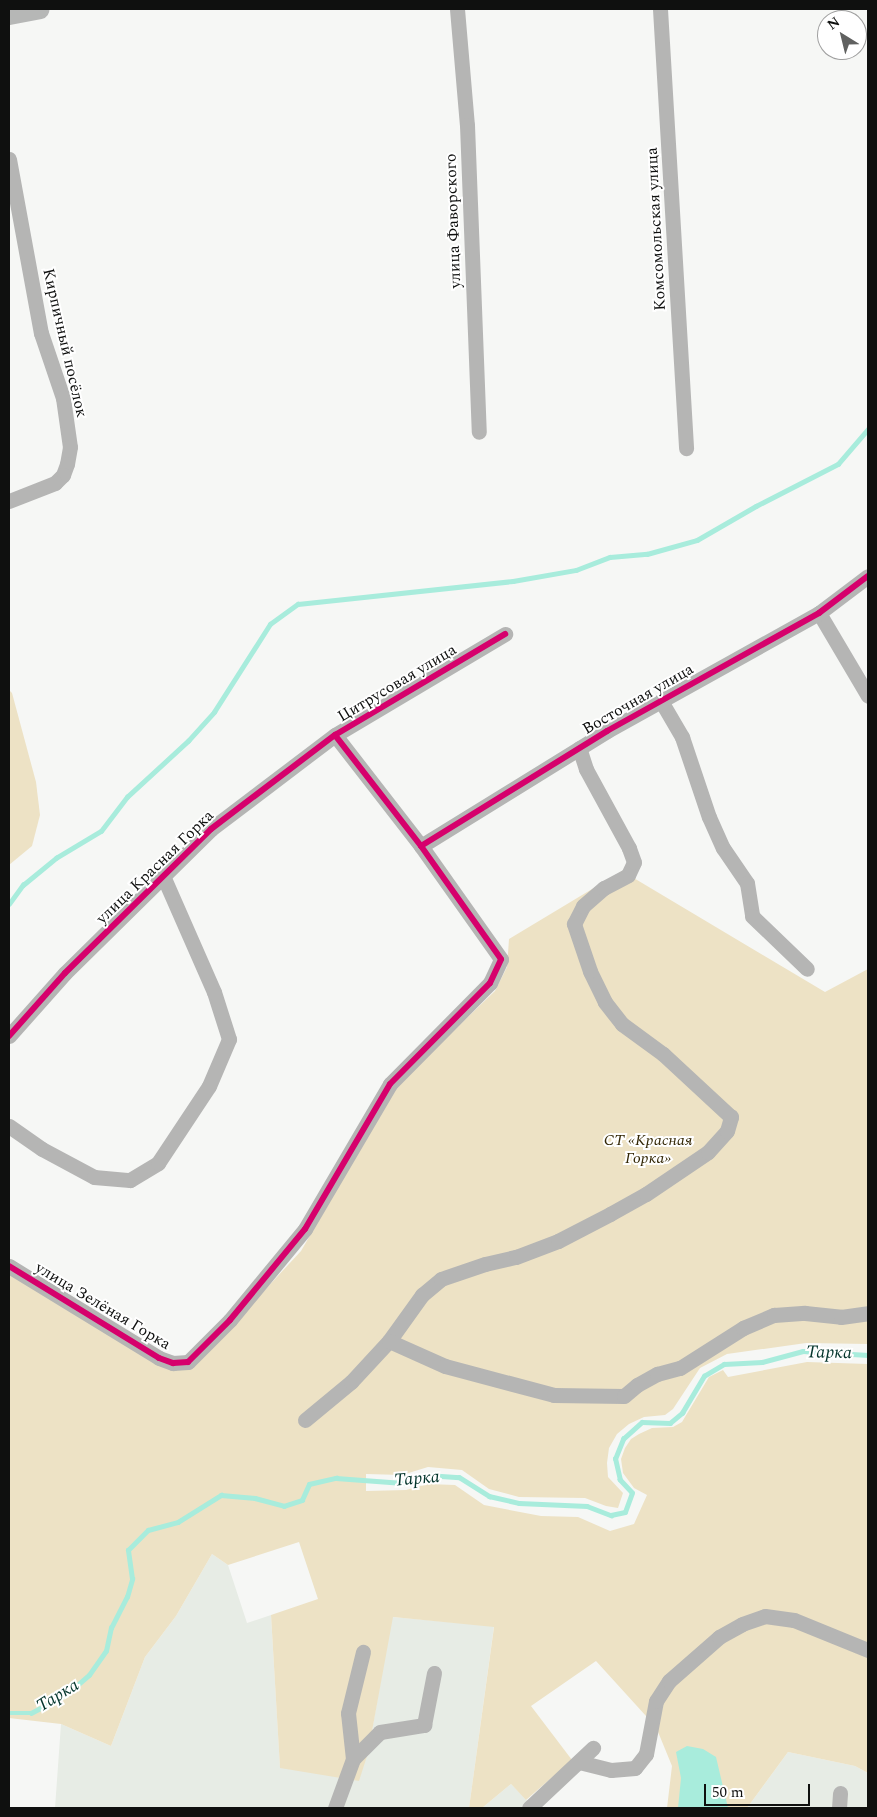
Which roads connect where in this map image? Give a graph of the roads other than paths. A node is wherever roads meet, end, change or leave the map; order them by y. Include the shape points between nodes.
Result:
1 (39, 9) edge
2 (457, 9) edge
3 (660, 9) edge
4 (9, 15) edge
5 (9, 159) edge
6 (479, 432) dead end
7 (686, 448) dead end
8 (9, 501) edge
9 (868, 576) edge
10 (819, 613) junction
11 (505, 634) dead end
12 (868, 696) edge
13 (661, 701) junction
14 (336, 735) junction
15 (579, 748) junction
16 (421, 846) junction
17 (163, 876) junction
18 (807, 969) dead end
19 (9, 1036) edge
20 (9, 1126) edge
21 (306, 1229) joint
22 (9, 1266) edge
23 (868, 1313) edge
24 (388, 1341) junction
25 (305, 1420) dead end
26 (868, 1650) edge
27 (363, 1652) dead end
28 (434, 1673) dead end
29 (593, 1748) dead end
30 (353, 1759) junction
31 (579, 1762) junction
32 (840, 1793) dead end
33 (335, 1808) edge
34 (529, 1808) edge
35 (840, 1808) edge

1 - 4 main road
2 - 6 street, улица Фаворского via 467,125
3 - 7 street, Комсомольская улица
5 - 8 street, Кирпичный посёлок via 41,333 63,398 70,447 63,475 55,482
9 - 10 street, Восточная улица
10 - 12 street
10 - 13 street, Восточная улица
11 - 14 street, Цитрусовая улица
13 - 15 street, Восточная улица
13 - 18 street via 682,737 723,848 747,883 752,916
14 - 16 street, Цитрусовая улица
14 - 17 street, улица Красная Горка via 211,829
15 - 16 street, Восточная улица
15 - 24 street via 586,769 634,862 628,875 604,888 584,906 574,924 590,971 605,1002 622,1024 663,1054 731,1117 728,1131 708,1152 646,1194 558,1241 441,1279 422,1295
16 - 21 street, Цитрусовая улица via 501,959 490,983 390,1084
17 - 19 street, улица Красная Горка via 65,973
17 - 20 street via 214,992 229,1039 209,1086 158,1163 130,1180 94,1177 42,1149
21 - 22 street, улица Зелёная Горка via 230,1320 188,1362 173,1363 159,1358
23 - 24 street via 840,1317 805,1313 774,1315 743,1328 680,1368 657,1374 624,1396 554,1395 445,1366
24 - 25 street via 352,1382
26 - 31 street via 794,1620 765,1616 742,1624 719,1637 669,1680 656,1701 646,1754 635,1768 611,1770
27 - 30 street via 348,1713
28 - 30 street via 424,1725 380,1732
29 - 31 street
30 - 33 street
31 - 34 street
32 - 35 street

